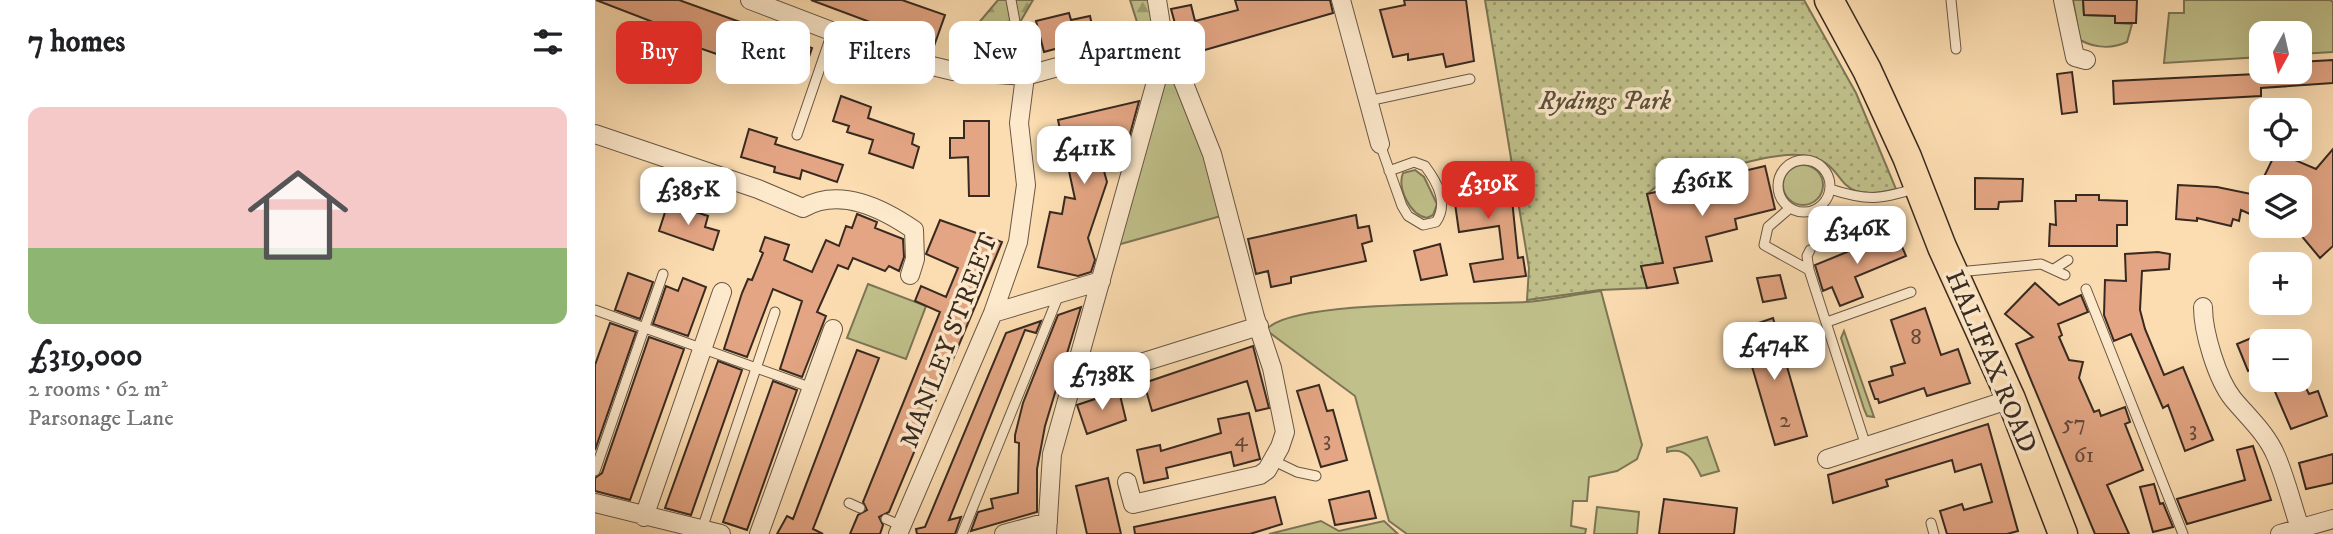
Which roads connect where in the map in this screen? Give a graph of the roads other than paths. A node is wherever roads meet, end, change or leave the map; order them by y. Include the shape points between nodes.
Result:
1 (750, 0) edge
2 (1011, 0) edge
3 (1157, 0) edge
4 (1341, 0) edge
5 (1829, 0) edge
6 (1951, 0) edge
7 (2063, 0) edge
8 (1015, 21) edge
9 (1160, 21) edge
10 (824, 26) edge
11 (1956, 49) dead end
12 (824, 56) edge
13 (2087, 60) dead end
14 (1470, 79) dead end
15 (1024, 84) edge
16 (1153, 84) edge
17 (1185, 84) edge
18 (1368, 101) junction
19 (595, 134) edge
20 (797, 135) dead end
21 (1380, 144) joint
22 (1389, 171) junction
23 (1918, 187) junction
24 (1830, 189) junction
25 (1790, 208) junction
26 (1810, 250) dead end
27 (2068, 260) dead end
28 (2054, 269) junction
29 (1809, 270) junction
30 (1955, 272) junction
31 (663, 274) dead end
32 (910, 275) dead end
33 (2066, 275) dead end
34 (1101, 281) junction
35 (2086, 289) dead end
36 (722, 292) dead end
37 (1060, 292) junction
38 (1911, 292) dead end
39 (2203, 307) dead end
40 (595, 310) edge
41 (775, 312) dead end
42 (993, 313) junction
43 (1827, 322) junction
44 (1259, 326) junction
45 (645, 328) junction
46 (833, 330) dead end
47 (703, 348) junction
48 (756, 368) junction
49 (1070, 385) junction
50 (812, 388) junction
51 (2011, 398) junction
52 (1866, 446) junction
53 (1828, 459) dead end
54 (1272, 460) junction
55 (595, 471) edge
56 (1316, 476) dead end
57 (1125, 478) dead end
58 (595, 503) edge
59 (849, 503) dead end
60 (860, 508) dead end
61 (2333, 519) edge
62 (653, 521) junction
63 (1931, 523) dead end
64 (895, 526) edge
65 (1048, 528) edge
66 (2300, 528) junction
67 (702, 529) junction
68 (721, 534) edge
69 (759, 534) edge
70 (962, 534) edge
71 (1004, 534) edge
72 (1934, 534) edge
73 (2063, 534) edge
74 (2183, 534) edge
75 (2280, 534) edge

1 - 10 street
2 - 8 lane
3 - 9 street
4 - 18 street
5 - 23 main road, HALIFAX ROAD via 1867,69
6 - 11 lane
7 - 13 street via 2075,57
12 - 20 lane
14 - 18 lane
15 - 42 street, MANLEY STREET via 1019,123 1026,185 1018,242
16 - 34 street
17 - 44 street via 1212,153
18 - 21 street
19 - 32 street via 803,208 816,200 837,197 887,212 914,230 915,259
21 - 22 lane
22 - 22 lane via 1408,216 1423,225 1436,222 1442,214 1442,195 1425,166 1413,162
23 - 24 lane via 1870,199
23 - 30 main road, HALIFAX ROAD
24 - 25 lane via 1826,201 1812,211
24 - 25 lane via 1829,176 1818,163 1793,162 1778,182 1781,199
25 - 29 lane via 1768,227 1764,245
26 - 29 lane
27 - 28 lane
28 - 30 lane via 2020,264
28 - 33 lane
29 - 43 lane
30 - 51 main road, HALIFAX ROAD
31 - 45 lane
34 - 37 street
34 - 49 street
35 - 74 lane
36 - 47 street
37 - 42 street
37 - 70 lane
38 - 43 lane
39 - 66 street via 2203,327 2224,383 2276,454
40 - 45 lane
41 - 48 lane
42 - 64 street, MANLEY STREET
43 - 52 lane
44 - 49 street
44 - 54 street via 1285,432
45 - 47 lane
45 - 55 lane
46 - 50 street
47 - 48 lane
47 - 62 street
48 - 50 lane
48 - 67 lane
49 - 65 street via 1052,454
50 - 69 street
51 - 52 street
51 - 73 main road, HALIFAX ROAD
52 - 53 street
54 - 56 lane
54 - 57 street via 1260,475 1135,511
58 - 62 street
59 - 60 lane
61 - 66 street
62 - 67 street
63 - 72 lane
65 - 71 street
66 - 75 street
67 - 68 street

